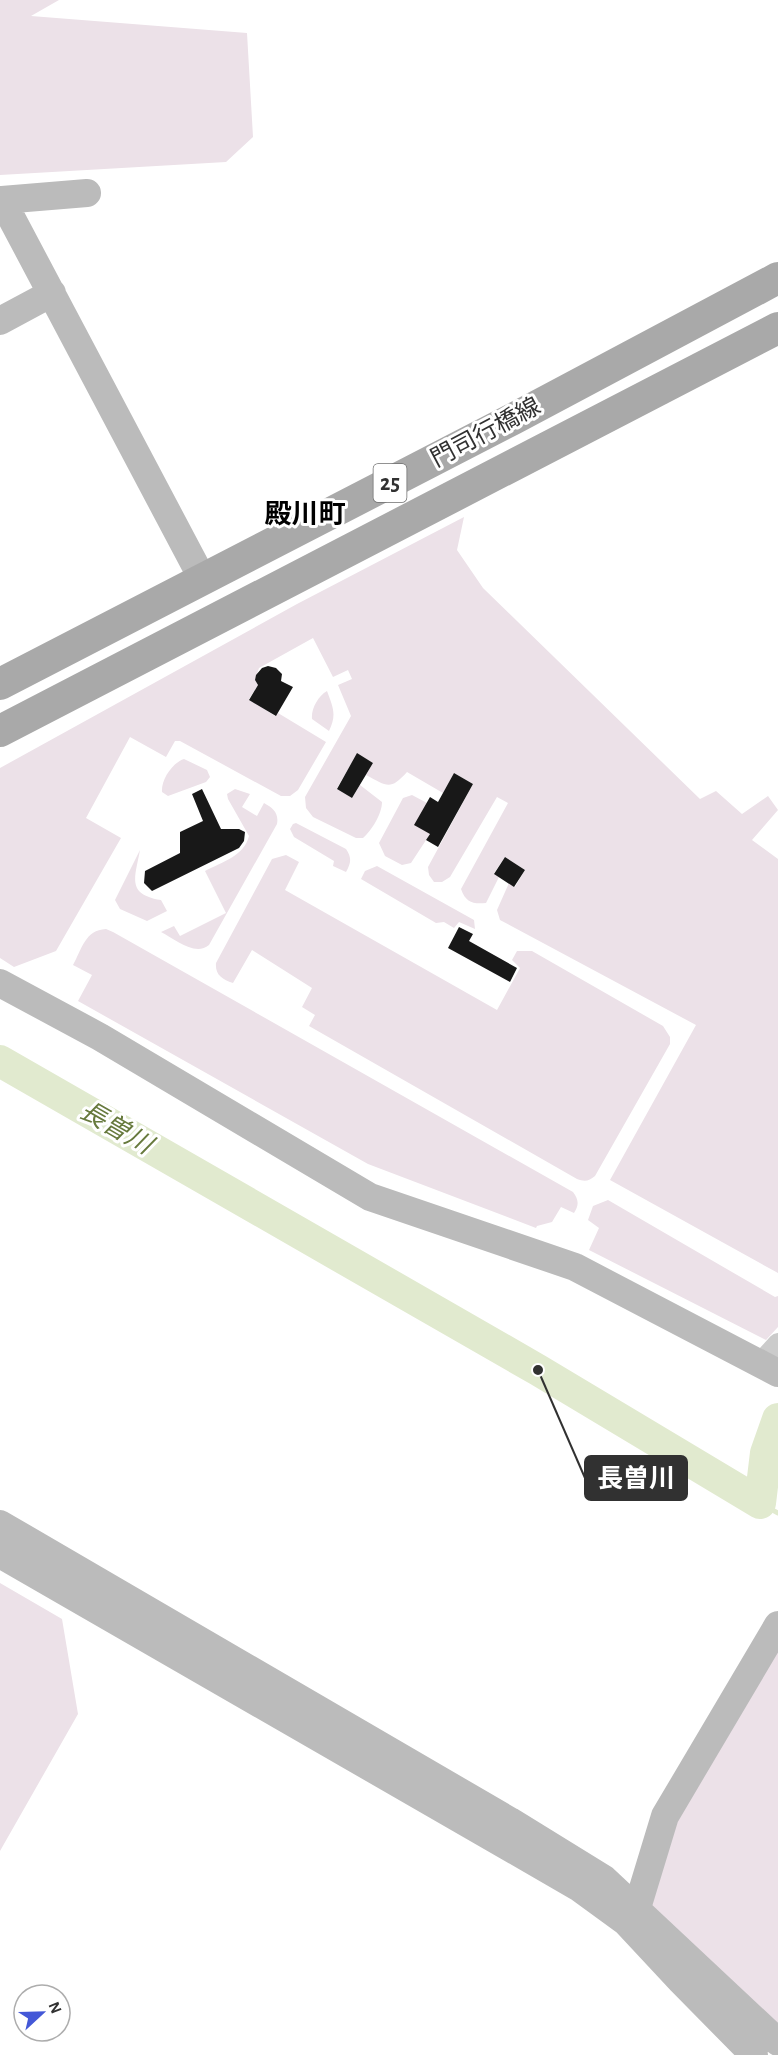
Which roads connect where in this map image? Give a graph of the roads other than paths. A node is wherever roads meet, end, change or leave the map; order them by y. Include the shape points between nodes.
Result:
1 (87, 193) dead end
2 (1, 200) edge
3 (778, 278) edge
4 (52, 293) junction
5 (0, 321) edge
6 (778, 328) edge
7 (203, 580) junction
8 (0, 684) edge
9 (0, 731) edge
10 (0, 982) edge
11 (771, 1362) edge
12 (0, 1524) edge
13 (0, 1554) edge
14 (778, 1625) edge
15 (631, 1915) junction
16 (778, 2042) edge
17 (754, 2055) edge

1 - 2 street
2 - 4 street
3 - 7 main road, 門司行橋線 / 25
4 - 5 street
4 - 7 street
6 - 9 main road, 門司行橋線 / 25
7 - 8 main road, 門司行橋線 / 25
10 - 11 street via 370,1197 575,1267
12 - 15 street via 604,1879
13 - 15 street
14 - 15 street via 665,1816
15 - 16 street
15 - 17 street via 681,1981

